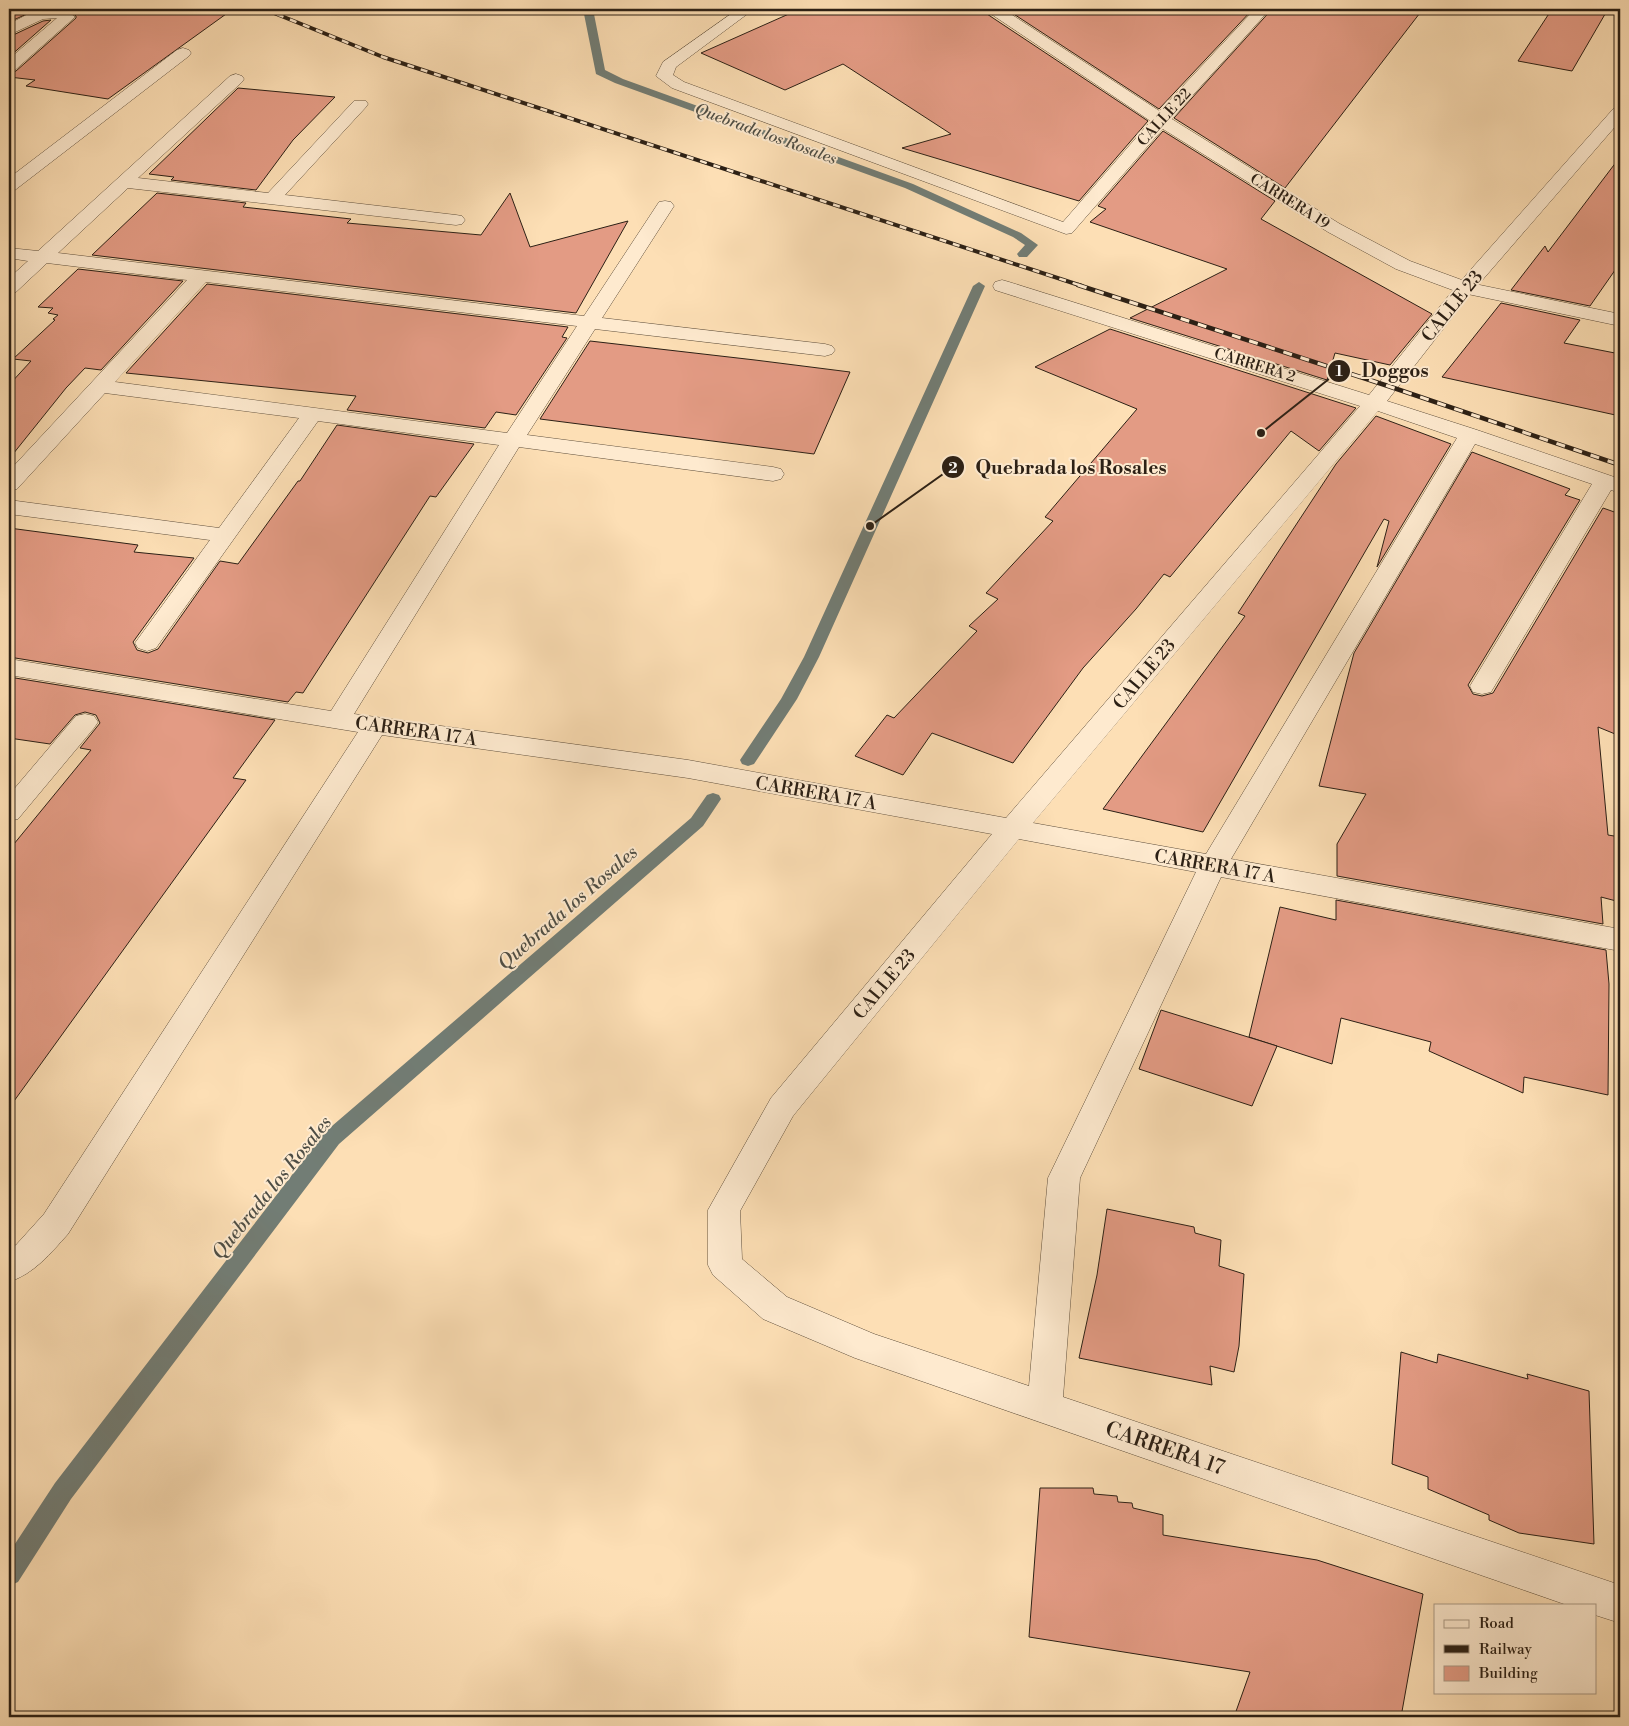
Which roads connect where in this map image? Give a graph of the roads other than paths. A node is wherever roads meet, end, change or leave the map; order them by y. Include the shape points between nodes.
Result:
1 (746, 9) edge
2 (992, 9) edge
3 (1263, 9) edge
4 (9, 30) edge
5 (184, 53) dead end
6 (9, 67) edge
7 (236, 78) dead end
8 (360, 104) dead end
9 (1620, 111) edge
10 (1161, 120) junction
11 (9, 168) edge
12 (27, 170) junction
13 (125, 182) junction
14 (9, 186) edge
15 (272, 198) junction
16 (665, 206) dead end
17 (456, 220) dead end
18 (9, 253) edge
19 (43, 257) junction
20 (201, 276) junction
21 (1002, 286) dead end
22 (9, 288) edge
23 (1465, 288) junction
24 (1620, 320) edge
25 (589, 322) junction
26 (825, 350) dead end
27 (100, 386) junction
28 (1374, 403) junction
29 (313, 414) junction
30 (1470, 434) junction
31 (513, 440) junction
32 (773, 474) dead end
33 (1612, 483) edge
34 (9, 484) edge
35 (9, 507) edge
36 (224, 535) junction
37 (147, 643) dead end
38 (9, 667) edge
39 (1482, 686) dead end
40 (338, 720) junction
41 (85, 722) dead end
42 (375, 726) junction
43 (9, 812) edge
44 (1013, 828) junction
45 (1213, 865) junction
46 (1620, 940) edge
47 (725, 1265) joint
48 (9, 1267) edge
49 (1045, 1407) junction
50 (1620, 1604) edge

1 - 10 street, CALLE 22 via 669,65 664,76 678,85 1066,229
2 - 10 street, CARRERA 19
3 - 10 street, CALLE 22
4 - 6 street via 44,14 55,12 66,17
5 - 12 street
7 - 13 street
8 - 15 street
9 - 23 street, CALLE 23
10 - 23 street, CARRERA 19 via 1334,228 1403,265
11 - 12 street
12 - 14 street
13 - 15 street
13 - 19 street
15 - 17 street
16 - 25 street
18 - 19 street
19 - 20 street
19 - 22 street
20 - 25 street
20 - 27 street
21 - 28 street, CARRERA 2
23 - 24 street, CARRERA 19
23 - 28 street, CALLE 23
25 - 26 street
25 - 31 street
27 - 29 street
27 - 34 street
28 - 30 street, CARRERA 2
28 - 44 street, CALLE 23
29 - 31 street
29 - 36 street
30 - 33 street, CARRERA 2
30 - 45 street
31 - 32 street
31 - 40 street
33 - 39 street
35 - 36 street
36 - 37 street
38 - 40 street, CARRERA 17 A
40 - 42 street, CARRERA 17 A
41 - 43 street
42 - 44 street, CARRERA 17 A via 688,769
42 - 48 street via 56,1224 28,1255
44 - 45 street, CARRERA 17 A
44 - 47 street, CALLE 23 via 782,1107 724,1210
45 - 46 street, CARRERA 17 A
45 - 49 street via 1064,1178
47 - 49 street, CARRERA 17 via 775,1308 867,1347
49 - 50 street, CARRERA 17

